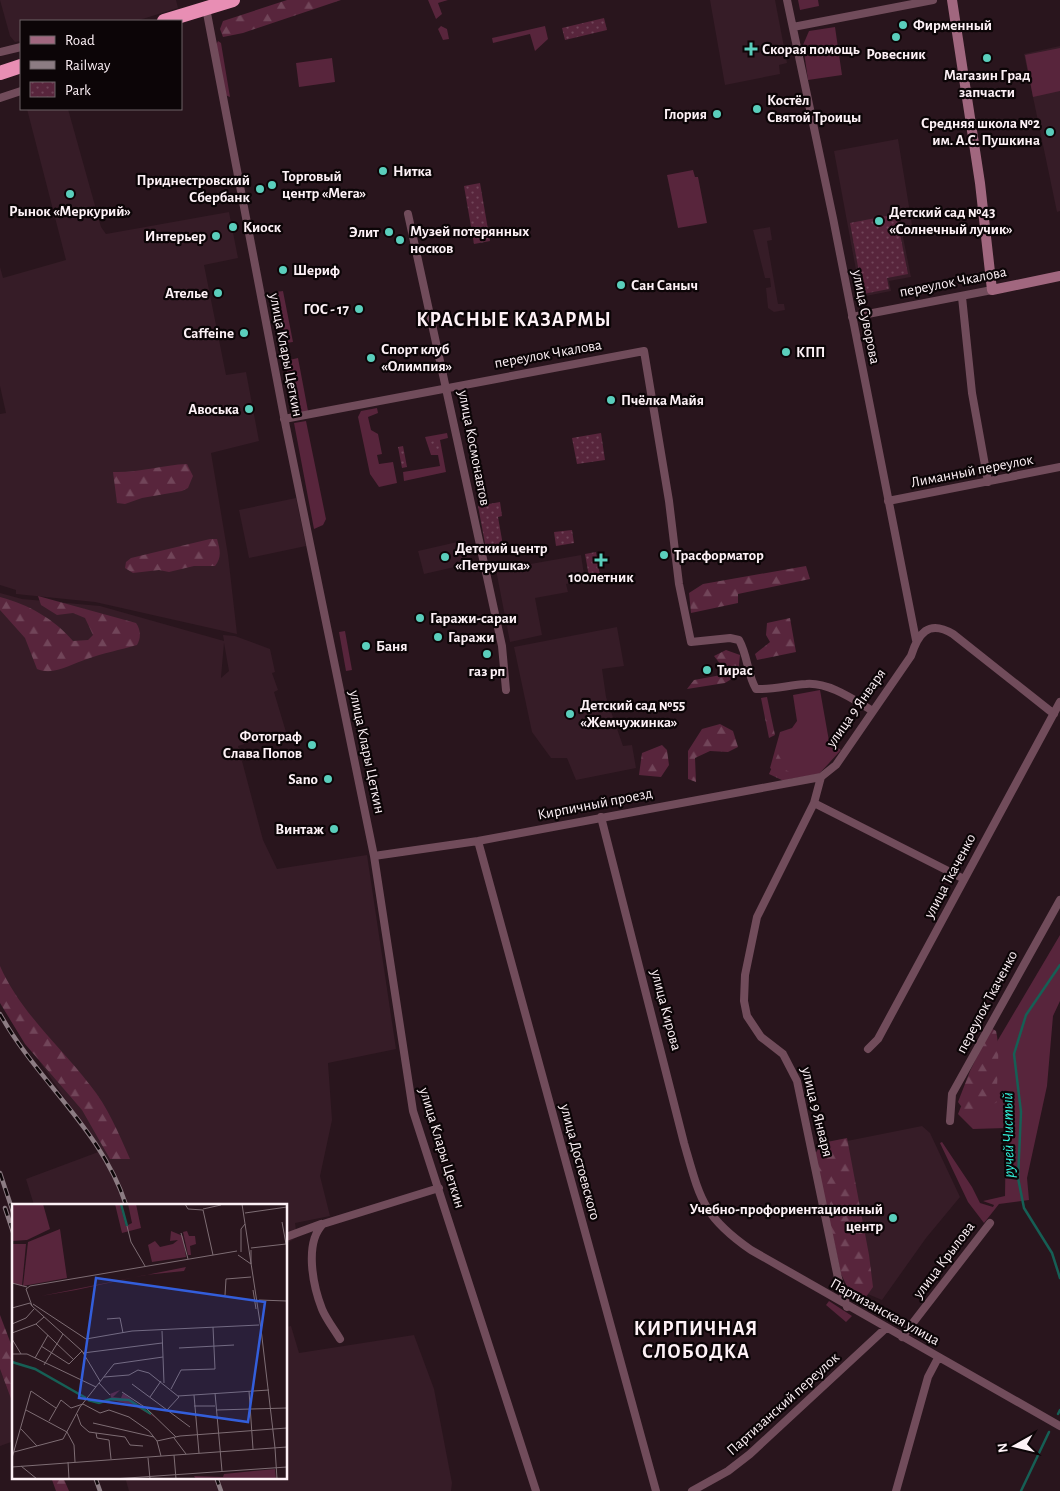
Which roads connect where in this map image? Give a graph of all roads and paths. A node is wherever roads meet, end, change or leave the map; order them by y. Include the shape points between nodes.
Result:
1 (233, 0) edge
2 (788, 0) edge
3 (933, 0) edge
4 (952, 0) edge
5 (206, 8) junction
6 (167, 20) edge
7 (793, 27) junction
8 (20, 47) edge
9 (0, 52) edge
10 (20, 66) edge
11 (0, 73) edge
12 (20, 91) edge
13 (0, 98) edge
14 (408, 214) dead end
15 (1060, 276) edge
16 (992, 290) junction
17 (962, 297) junction
18 (852, 317) junction
19 (447, 388) junction
20 (284, 419) junction
21 (1060, 467) edge
22 (988, 482) junction
23 (888, 501) junction
24 (916, 640) junction
25 (506, 690) dead end
26 (1060, 702) edge
27 (874, 711) junction
28 (1054, 714) junction
29 (821, 777) junction
30 (814, 803) junction
31 (601, 817) junction
32 (478, 841) junction
33 (374, 856) junction
34 (964, 879) junction
35 (1060, 900) edge
36 (868, 1049) dead end
37 (950, 1121) dead end
38 (439, 1188) junction
39 (707, 1210) joint
40 (990, 1223) dead end
41 (323, 1224) junction
42 (288, 1236) edge
43 (847, 1307) junction
44 (886, 1328) junction
45 (902, 1338) junction
46 (340, 1339) dead end
47 (938, 1358) junction
48 (1060, 1426) edge
49 (536, 1491) edge
50 (656, 1491) edge
51 (692, 1491) edge
52 (896, 1491) edge

1 - 5 highway
2 - 7 street, улица Суворова
3 - 7 street
4 - 16 street via 980,183
5 - 6 highway
5 - 20 street, улица Клары Цеткин
7 - 18 street, улица Суворова
8 - 9 street
10 - 11 highway
12 - 13 street
14 - 19 street, улица Космонавтов
15 - 16 street, переулок Чкалова
16 - 17 street, переулок Чкалова
17 - 18 street, переулок Чкалова
17 - 22 street via 972,393
18 - 23 street, улица Суворова
19 - 20 street, переулок Чкалова
19 - 25 street, улица Космонавтов via 502,646
19 - 27 street, переулок Чкалова via 644,351 690,642 739,640 750,680 756,689 808,684 822,686
20 - 33 street, улица Клары Цеткин
21 - 22 street, Лиманный переулок
22 - 23 street, Лиманный переулок
23 - 24 street, улица Суворова
24 - 27 street, улица 9 Января via 911,656
24 - 28 street, улица 9 Января via 926,630 944,629
26 - 28 street, улица Ткаченко
27 - 29 street, улица 9 Января via 836,765
28 - 34 street, улица Ткаченко
29 - 30 street, улица 9 Января
29 - 31 street, Кирпичный проезд
30 - 34 street
30 - 43 street, улица 9 Января via 757,917 745,974 744,1001 754,1029 783,1054 797,1081 838,1278
31 - 32 street, Кирпичный проезд
31 - 39 street, улица Кирова via 684,1143 698,1192
32 - 33 street, Кирпичный проезд
32 - 50 street, улица Достоевского
33 - 38 street, улица Клары Цеткин via 408,1090
34 - 36 street, улица Ткаченко via 878,1039
35 - 37 street, переулок Ткаченко via 952,1094
38 - 41 street
38 - 49 street, улица Клары Цеткин
39 - 43 street, Партизанская улица via 723,1229 751,1250
40 - 45 street, улица Крылова
41 - 42 street
41 - 46 street via 313,1239 316,1285 322,1310
43 - 44 street, Партизанская улица
44 - 45 street, Партизанская улица
44 - 51 street, Партизанский переулок via 750,1454 728,1471
45 - 47 street, Партизанская улица
47 - 48 street, Партизанская улица
47 - 52 street via 928,1377

